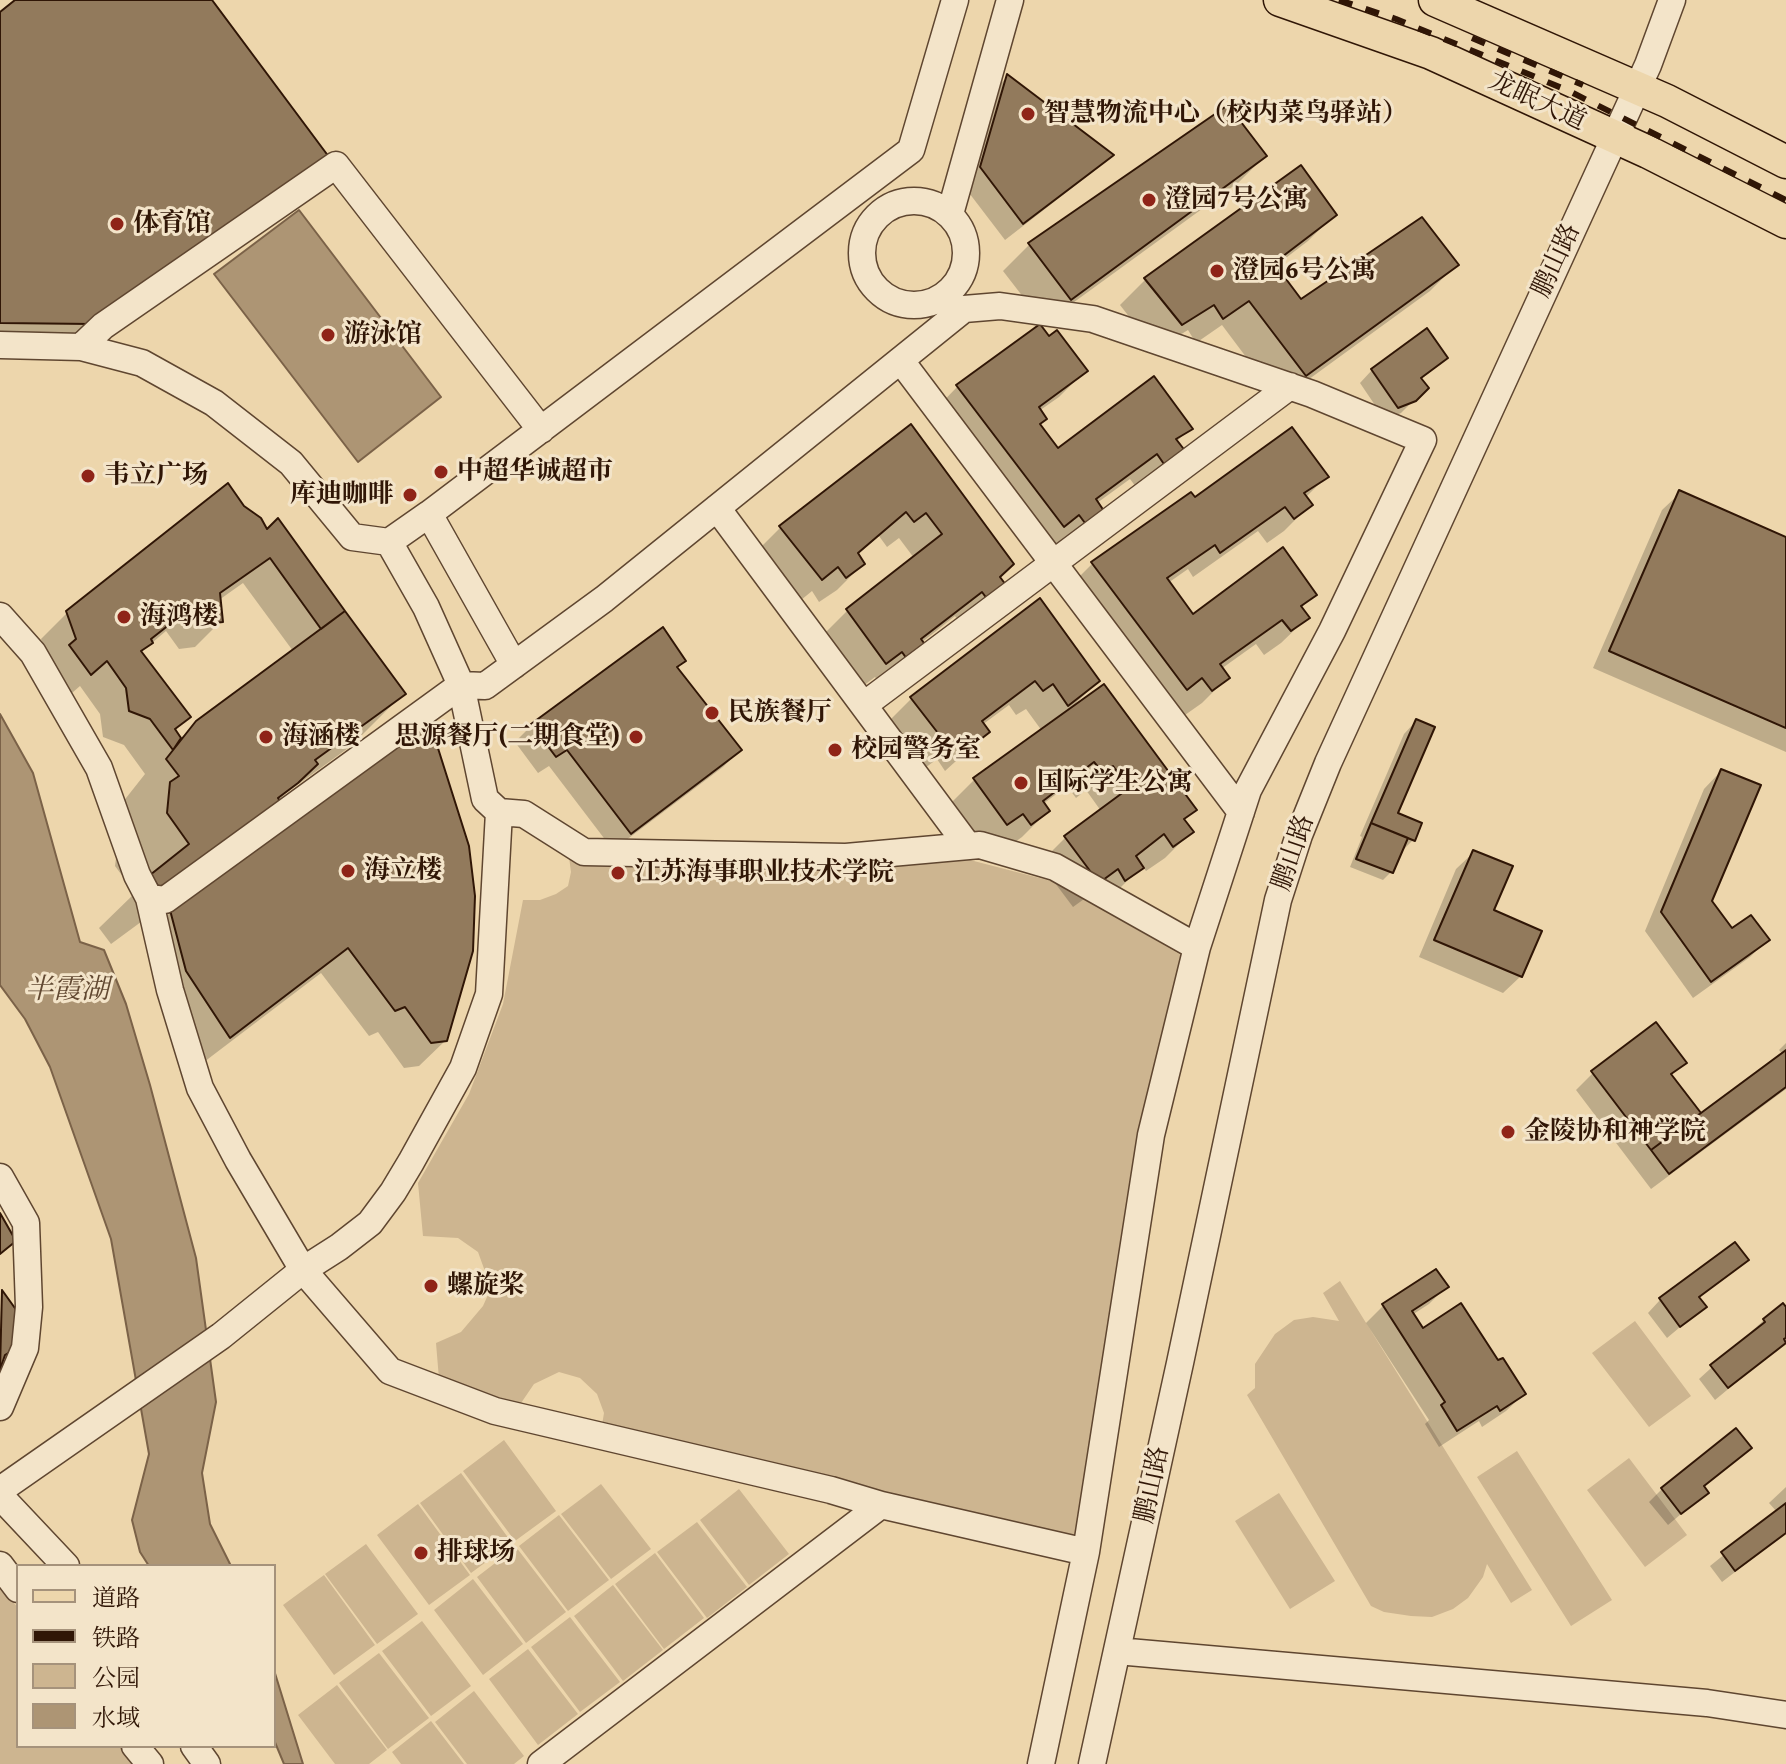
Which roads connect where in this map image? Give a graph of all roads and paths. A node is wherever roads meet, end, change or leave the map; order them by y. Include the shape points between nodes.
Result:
1 (955, 0) edge
2 (1010, 0) edge
3 (1280, 0) edge
4 (1435, 0) edge
5 (1672, 0) edge
6 (1638, 87) junction
7 (1615, 137) junction
8 (1786, 162) edge
9 (864, 186) junction
10 (882, 210) junction
11 (950, 214) junction
12 (1786, 222) edge
13 (958, 299) junction
14 (0, 345) edge
15 (81, 347) junction
16 (901, 361) junction
17 (1290, 386) junction
18 (541, 430) junction
19 (717, 508) junction
20 (429, 514) junction
21 (389, 542) junction
22 (1054, 563) junction
23 (0, 616) edge
24 (514, 665) junction
25 (461, 685) junction
26 (864, 705) junction
27 (499, 812) junction
28 (1241, 812) junction
29 (968, 846) junction
30 (149, 898) junction
31 (1197, 947) junction
32 (0, 1177) edge
33 (303, 1270) junction
34 (0, 1407) edge
35 (0, 1490) edge
36 (0, 1496) edge
37 (881, 1505) junction
38 (1086, 1552) junction
39 (64, 1564) edge
40 (0, 1565) edge
41 (16, 1586) edge
42 (1117, 1651) junction
43 (1786, 1715) edge
44 (137, 1748) edge
45 (150, 1764) edge
46 (541, 1764) edge
47 (1041, 1764) edge
48 (1092, 1764) edge

1 - 9 street via 911,150
2 - 11 street
3 - 7 main road, 龙眠大道 via 1431,53
4 - 6 main road, 龙眠大道
5 - 6 street, 鹏山路
6 - 7 street, 鹏山路
6 - 8 main road, 龙眠大道
7 - 12 main road, 龙眠大道
7 - 42 street, 鹏山路 via 1340,737 1286,874
9 - 10 street
9 - 18 street
10 - 11 street via 917,200
10 - 13 street via 862,240 861,258 876,291 906,306
11 - 13 street via 966,252
13 - 16 street
13 - 17 street via 1093,319
14 - 15 street
15 - 18 street via 103,326 336,165
15 - 21 street via 142,363 214,403 291,463 352,537
16 - 19 street
16 - 22 street
17 - 22 street
17 - 28 street via 1423,440
18 - 20 street
19 - 24 street
19 - 26 street
20 - 21 street
20 - 24 street
21 - 25 street
22 - 26 street
22 - 28 street
23 - 30 street via 33,653 99,768
24 - 25 street via 485,686
25 - 27 street via 485,799
25 - 30 street via 165,900
26 - 29 street
27 - 29 street via 524,814 584,852 846,857
27 - 33 street via 489,994 463,1068 370,1223
28 - 31 street
29 - 31 street via 1055,867
30 - 33 street via 200,1088
31 - 38 street via 1151,1135
32 - 34 street via 26,1223 29,1307 25,1348
33 - 35 street via 221,1336
33 - 37 street via 390,1371 495,1411
36 - 39 street
37 - 38 street
37 - 46 street
38 - 47 street
40 - 41 street
42 - 43 street via 1707,1703
42 - 48 street, 鹏山路
44 - 45 street

